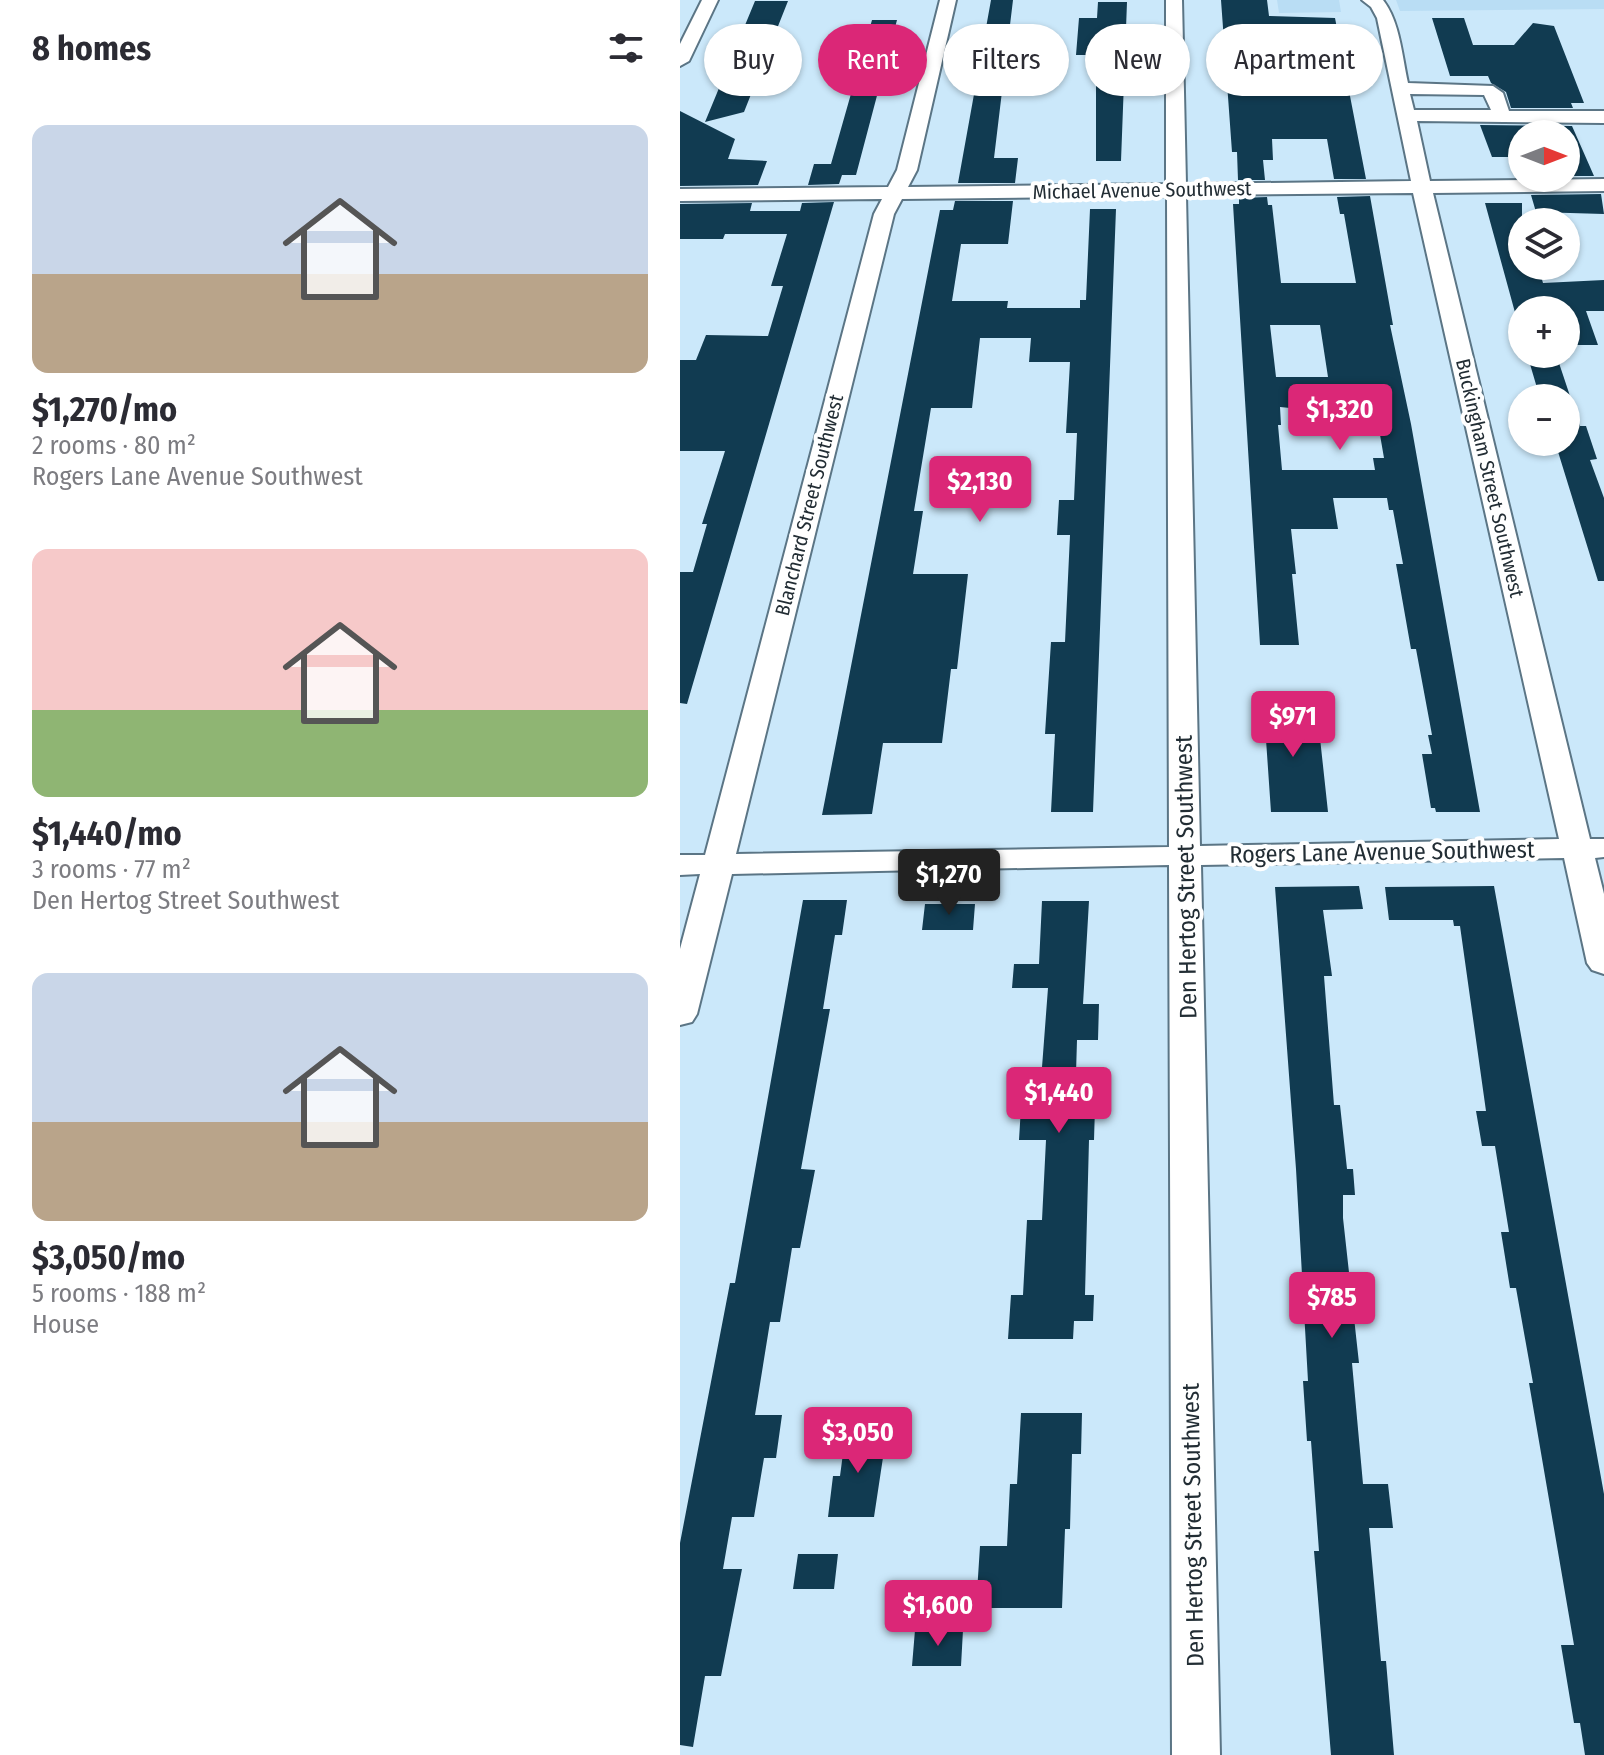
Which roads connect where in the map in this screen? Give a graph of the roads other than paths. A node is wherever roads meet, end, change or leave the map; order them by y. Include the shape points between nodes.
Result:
1 (710, 0) edge
2 (948, 0) edge
3 (1174, 0) edge
4 (1370, 0) edge
5 (680, 61) edge
6 (1400, 88) junction
7 (1406, 115) junction
8 (1502, 116) junction
9 (1604, 117) edge
10 (1604, 185) edge
11 (1422, 187) junction
12 (1177, 190) junction
13 (896, 193) junction
14 (680, 195) edge
15 (1591, 849) edge
16 (1185, 855) junction
17 (717, 864) junction
18 (680, 865) edge
19 (1604, 963) edge
20 (680, 1014) edge
21 (1196, 1755) edge

1 - 5 street
2 - 13 street, Blanchard Street Southwest via 907,170
3 - 12 street, Den Hertog Street Southwest
4 - 6 street, Buckingham Street Southwest via 1383,9
6 - 7 street, Buckingham Street Southwest
6 - 8 street via 1487,90 1494,93
7 - 8 street
7 - 11 street, Buckingham Street Southwest
8 - 9 street
10 - 11 street, Michael Avenue Southwest
11 - 12 street, Michael Avenue Southwest
11 - 15 street, Buckingham Street Southwest
12 - 13 street, Michael Avenue Southwest
12 - 16 street, Den Hertog Street Southwest
13 - 14 street, Michael Avenue Southwest
13 - 17 street, Blanchard Street Southwest via 884,214
15 - 16 street, Rogers Lane Avenue Southwest
15 - 19 street, Buckingham Street Southwest
16 - 17 street, Rogers Lane Avenue Southwest
16 - 21 street, Den Hertog Street Southwest
17 - 18 street, Rogers Lane Avenue Southwest
17 - 20 street, Blanchard Street Southwest

